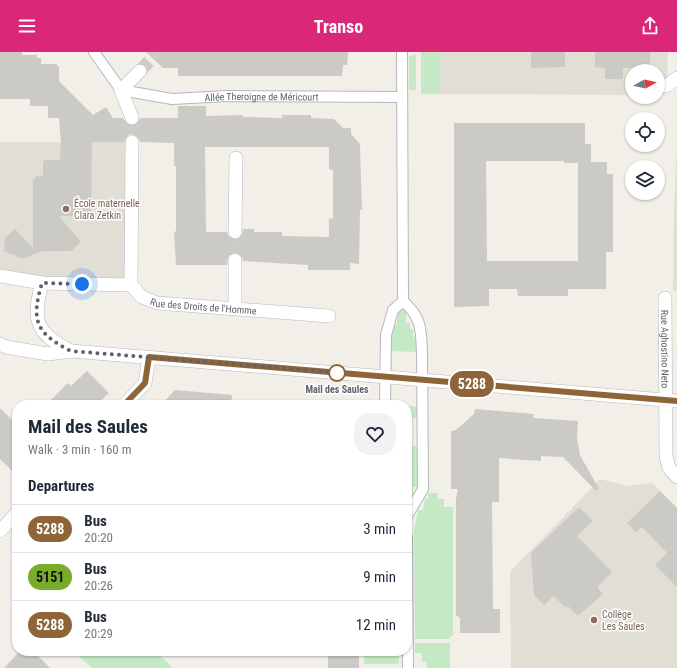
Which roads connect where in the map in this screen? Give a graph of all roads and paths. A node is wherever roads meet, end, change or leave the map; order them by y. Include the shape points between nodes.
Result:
1 (94, 52) edge
2 (402, 52) edge
3 (140, 71) tunnel mouth
4 (677, 78) edge
5 (665, 86) edge
6 (121, 90) junction
7 (402, 97) junction
8 (132, 118) tunnel mouth
9 (132, 142) tunnel mouth
10 (236, 158) dead end
11 (235, 232) tunnel mouth
12 (235, 260) tunnel mouth
13 (0, 276) edge
14 (42, 283) junction
15 (131, 285) junction
16 (665, 298) dead end
17 (402, 301) junction
18 (235, 308) junction
19 (329, 316) dead end
20 (0, 344) edge
21 (71, 351) junction
22 (149, 357) junction
23 (385, 377) junction
24 (423, 380) junction
25 (129, 400) edge
26 (385, 400) edge
27 (672, 401) edge
28 (677, 477) edge
29 (412, 508) edge
30 (12, 518) edge
31 (0, 530) edge
32 (408, 656) edge
33 (408, 668) edge

1 - 6 street
2 - 7 street
3 - 6 street
4 - 5 street
6 - 7 street, Allée Theroigne de Méricourt via 172,100 228,96
6 - 8 street
7 - 17 street
9 - 15 street
10 - 11 street
12 - 18 street
13 - 14 street
14 - 15 street
14 - 21 street via 36,306 40,327 53,342
15 - 18 street, Rue des Droits de l'Homme via 142,297 157,303
16 - 27 street, Rue Aghostino Neto
17 - 23 street via 393,310 388,325
17 - 24 street via 417,316 421,333
18 - 19 street, Rue des Droits de l'Homme
20 - 21 street via 48,354
21 - 22 street
22 - 23 street
22 - 25 street via 145,383
23 - 24 street
23 - 26 street
24 - 27 street
24 - 29 street via 423,489
27 - 28 street, Rue Aghostino Neto via 666,456 669,468
30 - 31 street
32 - 33 street

